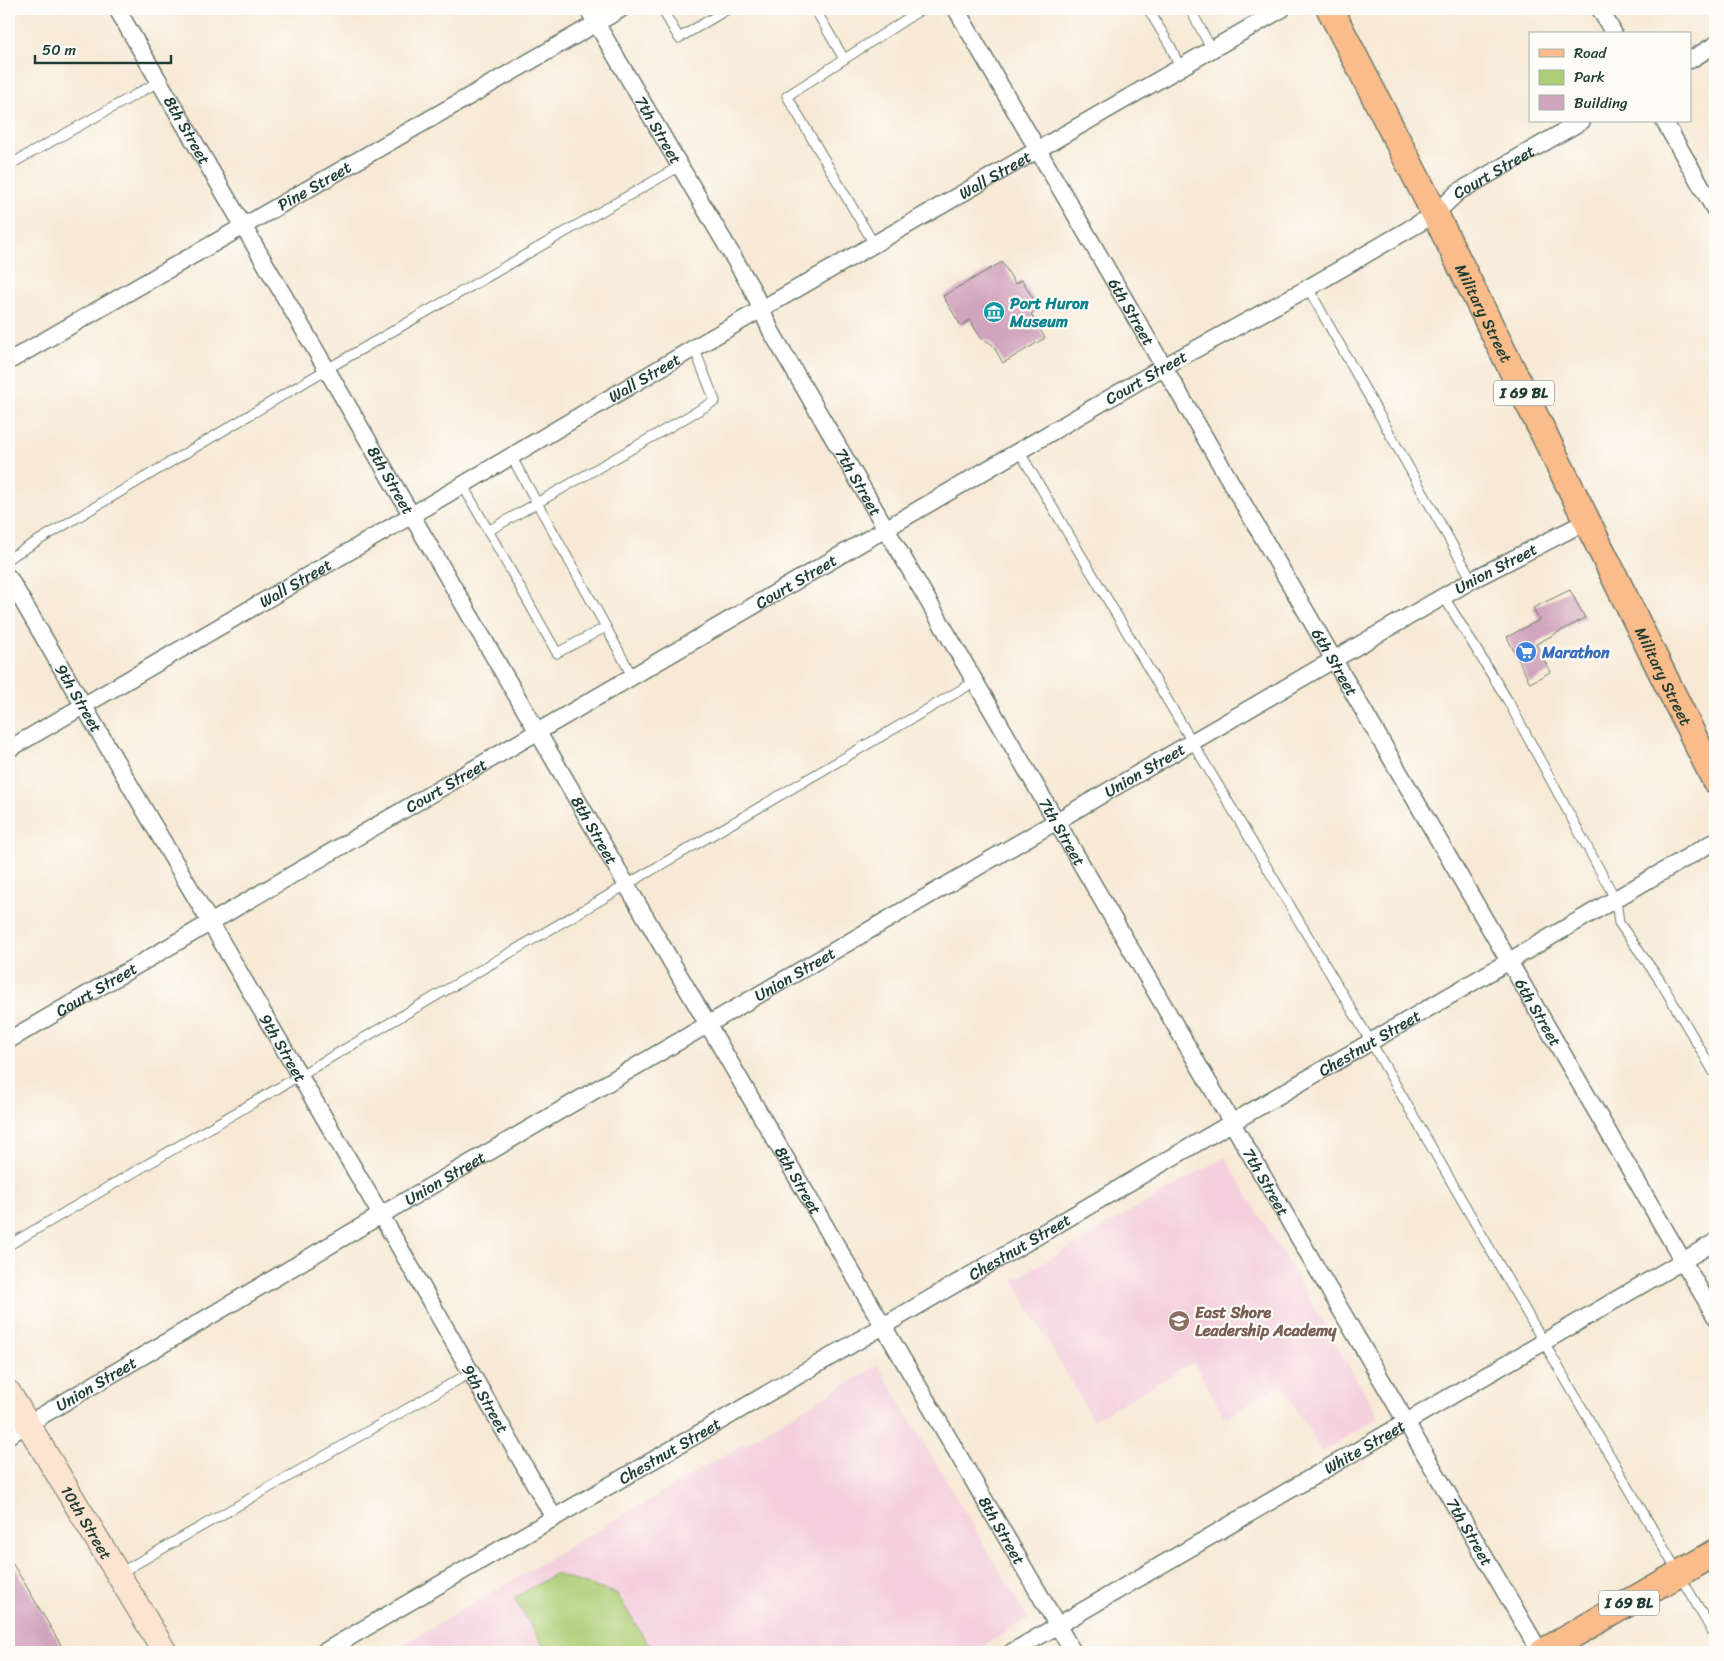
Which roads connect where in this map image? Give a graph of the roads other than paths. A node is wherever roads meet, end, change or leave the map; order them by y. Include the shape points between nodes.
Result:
1 (117, 9) edge
2 (588, 9) edge
3 (621, 9) edge
4 (662, 9) edge
5 (728, 9) edge
6 (814, 9) edge
7 (922, 9) edge
8 (956, 9) edge
9 (1148, 9) edge
10 (1190, 9) edge
11 (1282, 9) edge
12 (1330, 9) edge
13 (1600, 9) edge
14 (597, 23) junction
15 (1613, 32) edge
16 (1715, 45) edge
17 (1211, 48) junction
18 (844, 59) junction
19 (1692, 59) edge
20 (1179, 66) junction
21 (160, 81) junction
22 (1580, 122) edge
23 (1665, 122) edge
24 (1037, 150) junction
25 (9, 165) edge
26 (680, 166) junction
27 (1715, 210) edge
28 (1435, 214) junction
29 (244, 226) junction
30 (874, 244) junction
31 (1308, 288) junction
32 (762, 309) junction
33 (694, 348) junction
34 (9, 361) edge
35 (1162, 367) junction
36 (327, 370) junction
37 (1018, 451) junction
38 (511, 456) junction
39 (462, 484) junction
40 (538, 504) junction
41 (412, 515) junction
42 (1587, 521) junction
43 (887, 528) junction
44 (488, 531) junction
45 (9, 558) edge
46 (9, 578) edge
47 (1472, 580) junction
48 (1444, 597) junction
49 (606, 626) junction
50 (1334, 661) junction
51 (632, 676) junction
52 (976, 681) junction
53 (84, 705) junction
54 (538, 731) junction
55 (1193, 742) junction
56 (9, 749) edge
57 (1715, 780) edge
58 (1057, 822) junction
59 (1715, 841) edge
60 (628, 884) junction
61 (1616, 900) junction
62 (209, 923) junction
63 (1510, 961) junction
64 (709, 1024) junction
65 (9, 1040) edge
66 (1371, 1042) junction
67 (1715, 1074) edge
68 (298, 1076) junction
69 (1232, 1122) junction
70 (381, 1215) junction
71 (1715, 1242) edge
72 (9, 1245) edge
73 (1684, 1260) junction
74 (1715, 1316) edge
75 (884, 1325) junction
76 (1544, 1342) junction
77 (470, 1373) junction
78 (9, 1393) edge
79 (1405, 1422) junction
80 (18, 1430) edge
81 (554, 1518) junction
82 (1715, 1553) edge
83 (118, 1574) junction
84 (1679, 1574) junction
85 (1057, 1625) junction
86 (1715, 1636) edge
87 (165, 1652) edge
88 (324, 1652) edge
89 (1012, 1652) edge
90 (1073, 1652) edge
91 (1541, 1652) edge

1 - 21 street, 8th Street
2 - 14 street, 7th Street
3 - 14 street, Pine Street
4 - 5 lane via 678,38
6 - 18 lane
7 - 18 lane
8 - 24 street, 6th Street
9 - 20 lane
10 - 17 lane
11 - 17 street, Wall Street
12 - 28 main road, Military Street / I 69 BL
13 - 15 street
14 - 26 street, 7th Street
14 - 29 street, Pine Street
16 - 19 street
17 - 20 street, Wall Street
18 - 30 lane via 786,96
20 - 24 street, Wall Street
21 - 25 lane
21 - 29 street, 8th Street
22 - 28 street, Court Street via 1458,192
23 - 27 street
24 - 30 street, Wall Street
24 - 35 street, 6th Street
26 - 32 street, 7th Street
26 - 36 lane
28 - 31 street, Court Street
28 - 42 main road, Military Street / I 69 BL
29 - 34 street, Pine Street
29 - 36 street, 8th Street
30 - 32 street, Wall Street
31 - 35 street, Court Street
31 - 47 lane
32 - 33 street, Wall Street
32 - 43 street, 7th Street via 771,331
33 - 38 street, Wall Street
33 - 40 lane via 715,401
35 - 37 street, Court Street
35 - 50 street, 6th Street
36 - 41 street, 8th Street
36 - 45 lane
37 - 43 street, Court Street
37 - 55 lane
38 - 39 street, Wall Street
38 - 40 lane
39 - 41 street, Wall Street
39 - 44 lane
40 - 44 lane
40 - 49 lane
41 - 53 street, Wall Street
41 - 54 street, 8th Street
42 - 47 street, Union Street
42 - 57 main road, Military Street / I 69 BL
43 - 51 street, Court Street
43 - 52 street, 7th Street
44 - 49 lane via 557,653
46 - 53 street, 9th Street
47 - 48 street, Union Street
48 - 50 street, Union Street
48 - 61 lane via 1508,700
49 - 51 lane
50 - 55 street, Union Street
50 - 63 street, 6th Street
51 - 54 street, Court Street
52 - 58 street, 7th Street
52 - 60 lane
53 - 56 street, Wall Street
53 - 62 street, 9th Street
54 - 60 street, 8th Street
54 - 62 street, Court Street
55 - 58 street, Union Street
55 - 66 lane
58 - 64 street, Union Street
58 - 69 street, 7th Street
59 - 61 street, Chestnut Street
60 - 64 street, 8th Street
60 - 68 lane
61 - 63 street, Chestnut Street
61 - 67 lane via 1619,923 1664,987
62 - 65 street, Court Street
62 - 68 street, 9th Street
63 - 66 street, Chestnut Street
63 - 73 street, 6th Street
64 - 70 street, Union Street
64 - 75 street, 8th Street
66 - 69 street, Chestnut Street
66 - 76 lane
68 - 70 street, 9th Street
68 - 72 lane
69 - 75 street, Chestnut Street
69 - 79 street, 7th Street
70 - 77 street, 9th Street
70 - 80 street, Union Street
71 - 73 street, White Street
73 - 74 street, 6th Street
73 - 76 street, White Street
75 - 81 street, Chestnut Street
75 - 85 street, 8th Street
76 - 79 street, White Street
76 - 84 lane
77 - 81 street, 9th Street
77 - 83 lane
78 - 80 street, 10th Street
79 - 85 street, White Street
79 - 91 street, 7th Street
80 - 83 street, 10th Street
81 - 88 street, Chestnut Street
82 - 84 main road, I 69 BL
83 - 87 street, 10th Street
84 - 86 lane
84 - 91 main road, I 69 BL
85 - 89 street, White Street
85 - 90 street, 8th Street

